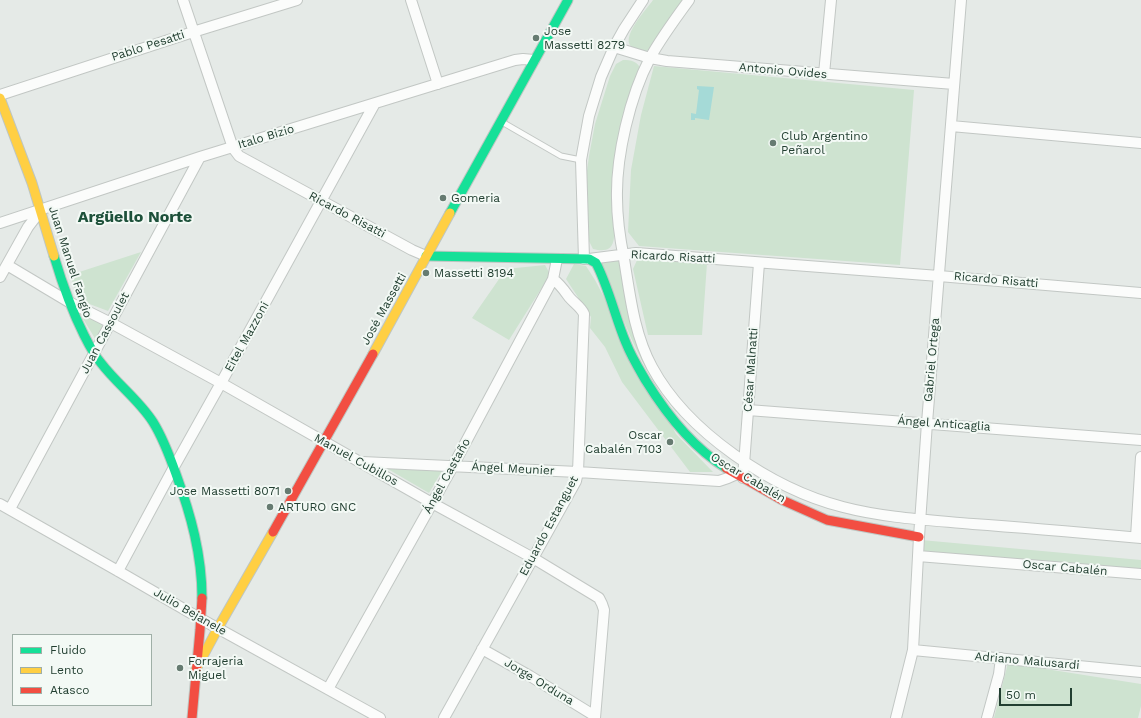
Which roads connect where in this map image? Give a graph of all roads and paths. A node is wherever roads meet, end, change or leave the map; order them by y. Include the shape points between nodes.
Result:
1 (183, 0) edge
2 (297, 0) edge
3 (411, 0) edge
4 (568, 0) edge
5 (643, 0) edge
6 (689, 0) edge
7 (831, 0) edge
8 (961, 0) edge
9 (193, 32) junction
10 (614, 47) junction
11 (650, 58) junction
12 (534, 60) junction
13 (824, 74) junction
14 (438, 84) junction
15 (954, 84) junction
16 (0, 95) edge
17 (0, 98) edge
18 (375, 103) junction
19 (501, 121) junction
20 (951, 126) junction
21 (1141, 143) edge
22 (233, 148) junction
23 (200, 157) junction
24 (581, 160) junction
25 (321, 201) junction
26 (41, 210) junction
27 (0, 223) edge
28 (623, 254) junction
29 (426, 256) junction
30 (557, 259) junction
31 (586, 259) junction
32 (759, 262) junction
33 (7, 265) junction
34 (939, 276) junction
35 (0, 277) edge
36 (553, 279) junction
37 (1141, 293) edge
38 (69, 302) junction
39 (111, 323) junction
40 (94, 353) junction
41 (221, 384) junction
42 (748, 410) junction
43 (927, 423) junction
44 (1141, 440) edge
45 (324, 442) junction
46 (1141, 457) edge
47 (360, 462) junction
48 (744, 462) junction
49 (453, 466) junction
50 (174, 467) junction
51 (578, 472) junction
52 (740, 476) junction
53 (432, 503) junction
54 (0, 504) edge
55 (10, 510) junction
56 (920, 519) junction
57 (1138, 537) edge
58 (919, 538) junction
59 (918, 556) junction
60 (533, 558) junction
61 (118, 570) junction
62 (1141, 574) edge
63 (201, 619) junction
64 (218, 628) junction
65 (482, 650) junction
66 (913, 650) junction
67 (1001, 658) junction
68 (196, 669) junction
69 (1141, 672) edge
70 (328, 689) junction
71 (595, 717) edge
72 (192, 718) edge
73 (380, 718) edge
74 (444, 718) edge
75 (896, 718) edge
76 (987, 718) edge

1 - 9 street
2 - 9 street, Pablo Pesatti
3 - 14 street
4 - 12 main road, José Massetti
5 - 10 street
6 - 11 street
7 - 13 street
8 - 15 street, Gabriel Ortega
9 - 16 street, Pablo Pesatti
9 - 22 street
10 - 11 street, Antonio Ovides
10 - 24 street via 593,102
11 - 13 street, Antonio Ovides
11 - 28 street via 632,103 621,153 617,198
12 - 14 street, Italo Bizio via 515,60
12 - 19 main road, José Massetti
13 - 15 street, Antonio Ovides
14 - 18 street, Italo Bizio
15 - 20 street, Gabriel Ortega
17 - 26 main road, Juan Manuel Fangio
18 - 22 street, Italo Bizio
18 - 25 street, Eitel Mazzoni
19 - 24 lane via 561,156
19 - 29 main road, José Massetti
20 - 21 street
20 - 34 street, Gabriel Ortega
22 - 23 street, Italo Bizio
22 - 25 street, Ricardo Risatti via 239,156
23 - 26 street, Italo Bizio
23 - 39 street, Juan Cassoulet
24 - 31 street
25 - 29 street, Ricardo Risatti
25 - 41 street, Eitel Mazzoni
26 - 27 street, Italo Bizio
26 - 33 street via 28,227
26 - 38 main road, Juan Manuel Fangio
28 - 31 street, Ricardo Risatti
28 - 32 street, Ricardo Risatti
28 - 48 street via 636,328 651,366 696,425
29 - 30 main road, Ricardo Risatti
29 - 45 main road, José Massetti
30 - 31 main road, Ricardo Risatti
30 - 36 street, Ángel Castaño
31 - 52 main road, Oscar Cabalén via 596,263 626,344 638,368 670,417 692,441 717,462
32 - 34 street, Ricardo Risatti
32 - 42 street, César Malnatti
33 - 35 street
33 - 38 street, Manuel Cubillos
34 - 37 street, Ricardo Risatti
34 - 43 street, Gabriel Ortega
36 - 49 street, Ángel Castaño
36 - 51 street, Eduardo Estanguet via 584,314
38 - 39 street, Manuel Cubillos
38 - 40 main road, Juan Manuel Fangio
39 - 40 street, Juan Cassoulet
39 - 41 street, Manuel Cubillos
40 - 50 main road, Juan Manuel Fangio via 150,418
40 - 55 street, Juan Cassoulet
41 - 45 street, Manuel Cubillos
41 - 50 street, Eitel Mazzoni
42 - 43 street, Ángel Anticaglia
42 - 48 street, César Malnatti
43 - 44 street, Ángel Anticaglia
43 - 56 street, Gabriel Ortega
45 - 47 street, Manuel Cubillos
45 - 64 main road, José Massetti
46 - 57 street
47 - 49 street, Ángel Meunier
47 - 53 street, Manuel Cubillos
48 - 52 street, César Malnatti
48 - 56 street via 796,491 823,502 863,512
49 - 51 street, Ángel Meunier
49 - 53 street, Ángel Castaño
50 - 61 street, Eitel Mazzoni
50 - 63 main road, Juan Manuel Fangio via 195,533 201,579
51 - 52 street, Ángel Meunier via 719,481
51 - 60 street, Eduardo Estanguet via 576,481
52 - 58 main road, Oscar Cabalén via 782,500 827,520
53 - 60 street, Manuel Cubillos
53 - 70 street, Ángel Castaño
54 - 55 street, Julio Bejanele
55 - 61 street, Julio Bejanele
56 - 57 street
56 - 58 street, Gabriel Ortega
58 - 59 street, Gabriel Ortega
59 - 62 street, Oscar Cabalén
59 - 66 street, Gabriel Ortega
60 - 65 street, Eduardo Estanguet
60 - 71 street, Manuel Cubillos via 599,598 602,604 604,610
61 - 63 street, Julio Bejanele
63 - 64 street, Julio Bejanele
63 - 68 main road, Juan Manuel Fangio
64 - 68 main road, Juan Manuel Fangio
64 - 70 street, Julio Bejanele
65 - 71 street, Jorge Orduna via 530,676
65 - 74 street, Eduardo Estanguet
66 - 67 street, Adriano Malusardi
66 - 75 street, Gabriel Ortega
67 - 69 street, Adriano Malusardi
67 - 76 street
68 - 72 main road, Juan Manuel Fangio
70 - 73 street, Julio Bejanele

